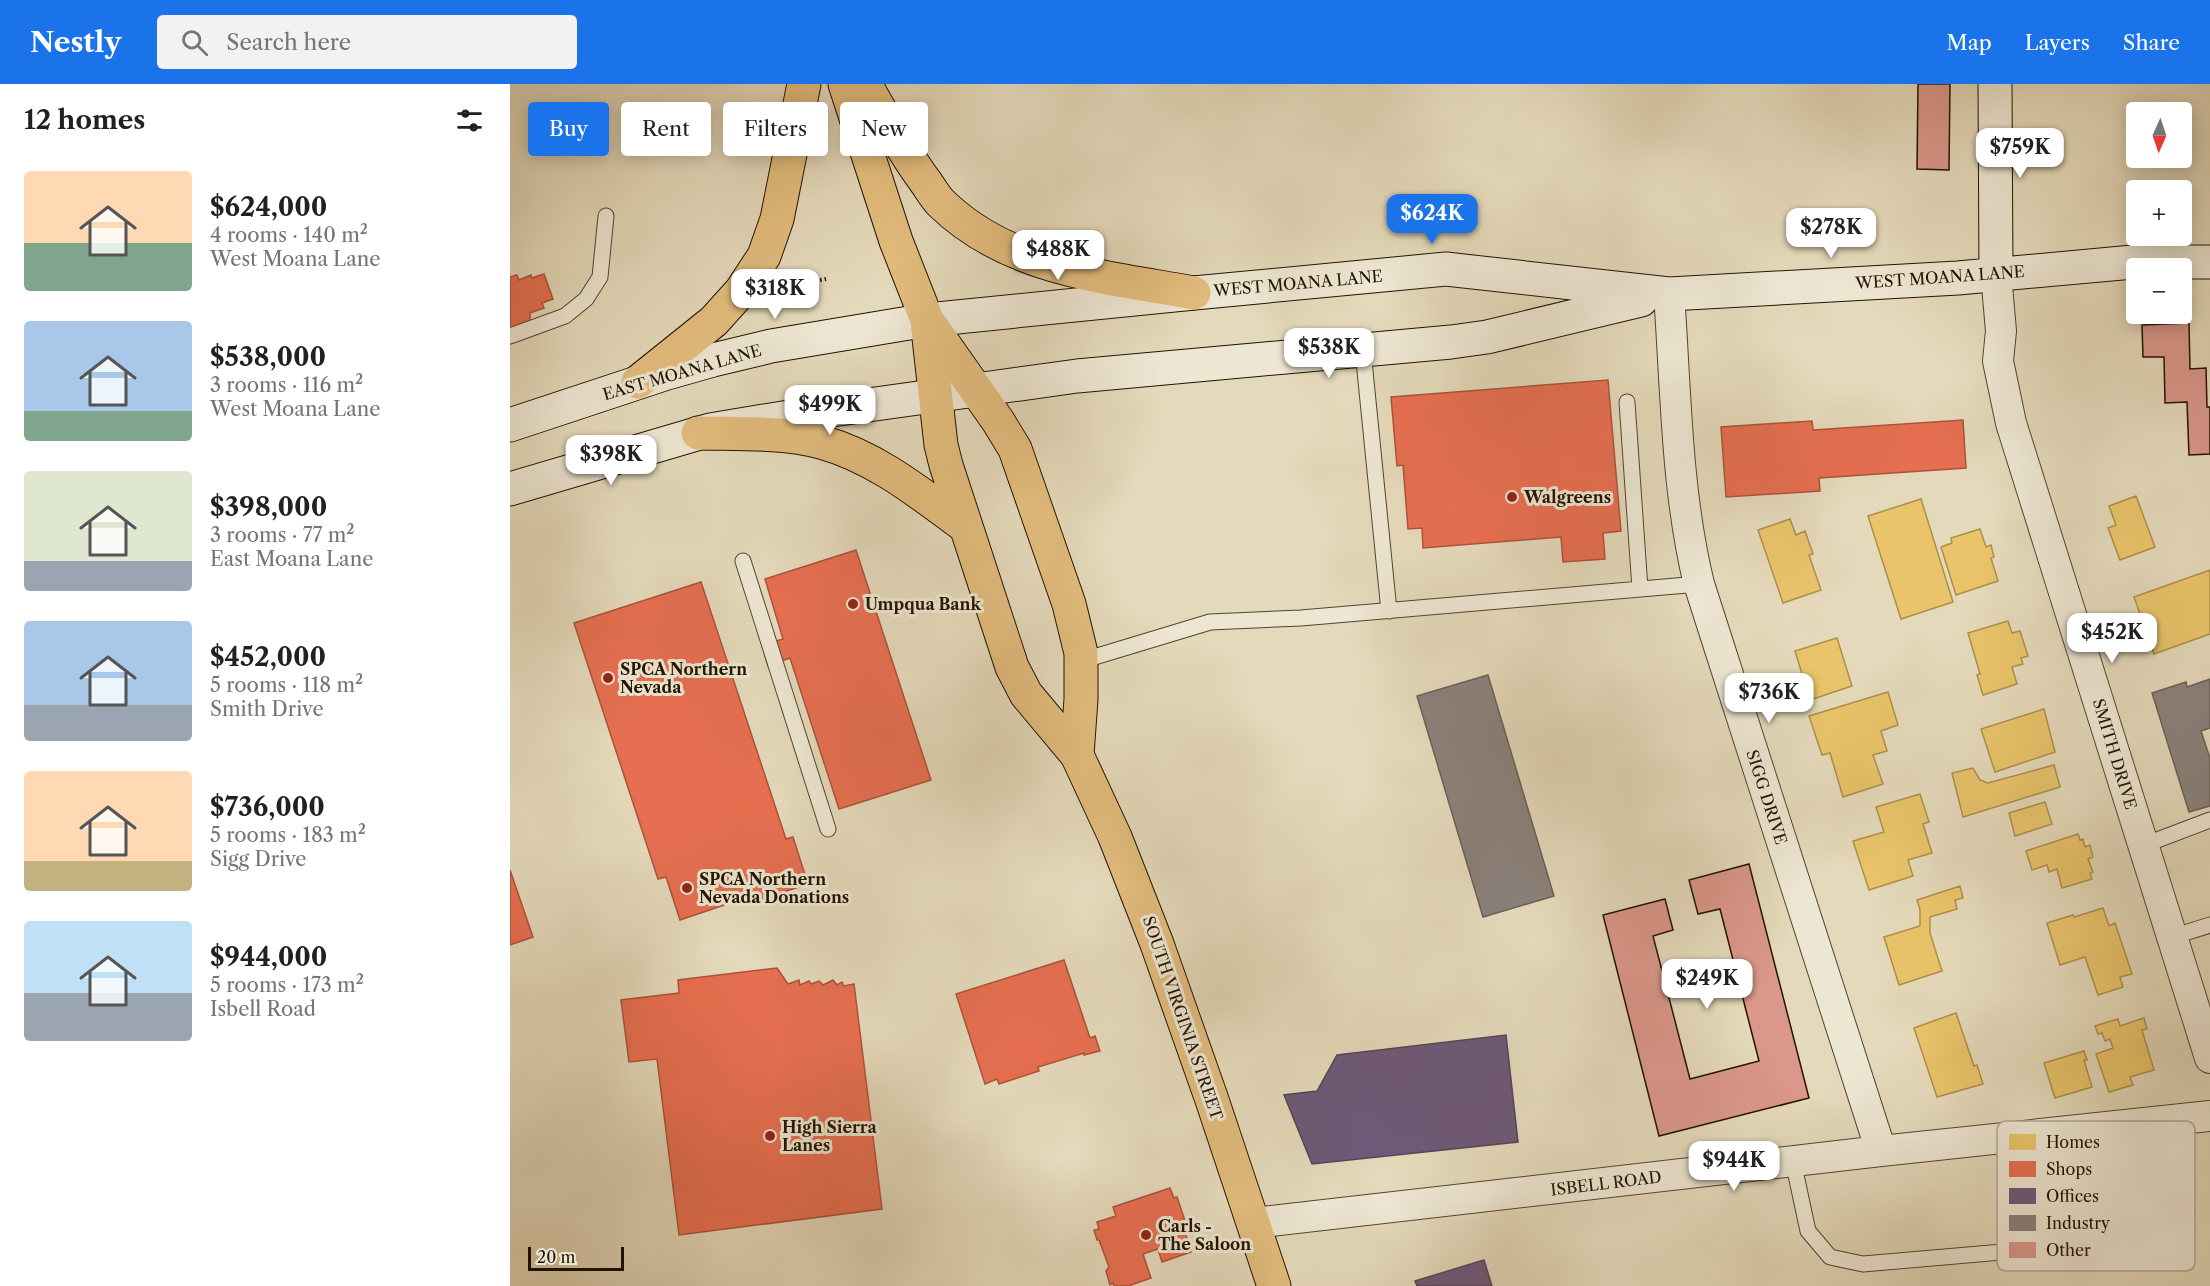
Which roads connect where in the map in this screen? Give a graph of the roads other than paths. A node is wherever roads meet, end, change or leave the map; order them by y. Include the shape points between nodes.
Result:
1 (804, 84) edge
2 (845, 84) edge
3 (865, 84) edge
4 (1995, 84) edge
5 (606, 216) dead end
6 (2210, 262) edge
7 (1996, 274) junction
8 (1194, 293) junction
9 (1669, 294) junction
10 (927, 320) junction
11 (510, 336) edge
12 (1363, 351) junction
13 (638, 382) junction
14 (955, 393) junction
15 (1627, 402) dead end
16 (510, 425) edge
17 (698, 433) junction
18 (510, 489) edge
19 (966, 527) junction
20 (742, 561) dead end
21 (1699, 584) junction
22 (1640, 589) junction
23 (1389, 611) junction
24 (1081, 661) junction
25 (1077, 755) junction
26 (2210, 820) edge
27 (828, 829) dead end
28 (2144, 845) junction
29 (2210, 925) edge
30 (2172, 937) junction
31 (2210, 1058) edge
32 (2210, 1116) edge
33 (2163, 1121) edge
34 (1997, 1139) edge
35 (1881, 1151) junction
36 (1793, 1161) junction
37 (1254, 1223) junction
38 (1997, 1252) edge
39 (1274, 1286) edge

1 - 13 main road via 777,219 764,256 741,291 714,321
2 - 10 main road, SOUTH VIRGINIA STREET via 896,241
3 - 8 main road via 908,158 940,202 976,232 1019,254 1071,271
4 - 7 main road
5 - 11 lane via 600,277 586,299 565,316
6 - 7 main road, WEST MOANA LANE via 2133,262
7 - 9 main road, WEST MOANA LANE
7 - 28 street, SMITH DRIVE via 2001,331 1998,361 2011,423
8 - 9 main road, WEST MOANA LANE via 1446,270
8 - 10 main road, WEST MOANA LANE
9 - 12 main road, WEST MOANA LANE via 1487,337
9 - 21 street, SIGG DRIVE via 1682,484
10 - 13 main road, EAST MOANA LANE via 771,346
10 - 14 main road, SOUTH VIRGINIA STREET
12 - 14 main road, WEST MOANA LANE via 1077,376
12 - 23 lane
13 - 16 main road, EAST MOANA LANE
14 - 17 main road
14 - 19 main road, SOUTH VIRGINIA STREET via 941,445
14 - 24 main road, SOUTH VIRGINIA STREET via 1015,448 1069,603
15 - 22 lane
17 - 18 main road
17 - 19 main road via 820,441 894,474
19 - 25 main road, SOUTH VIRGINIA STREET via 1012,667 1026,694
20 - 27 lane
21 - 22 lane
21 - 35 street, SIGG DRIVE
22 - 23 lane
23 - 24 lane via 1210,622
24 - 25 main road, SOUTH VIRGINIA STREET
25 - 37 main road, SOUTH VIRGINIA STREET via 1142,900
26 - 28 lane
28 - 30 street, SMITH DRIVE
29 - 30 lane
30 - 31 street, SMITH DRIVE
32 - 33 street, ISBELL ROAD
34 - 35 street, ISBELL ROAD
35 - 36 street, ISBELL ROAD
36 - 37 street, ISBELL ROAD
36 - 38 lane via 1808,1231 1830,1257 1863,1264
37 - 39 main road, SOUTH VIRGINIA STREET

